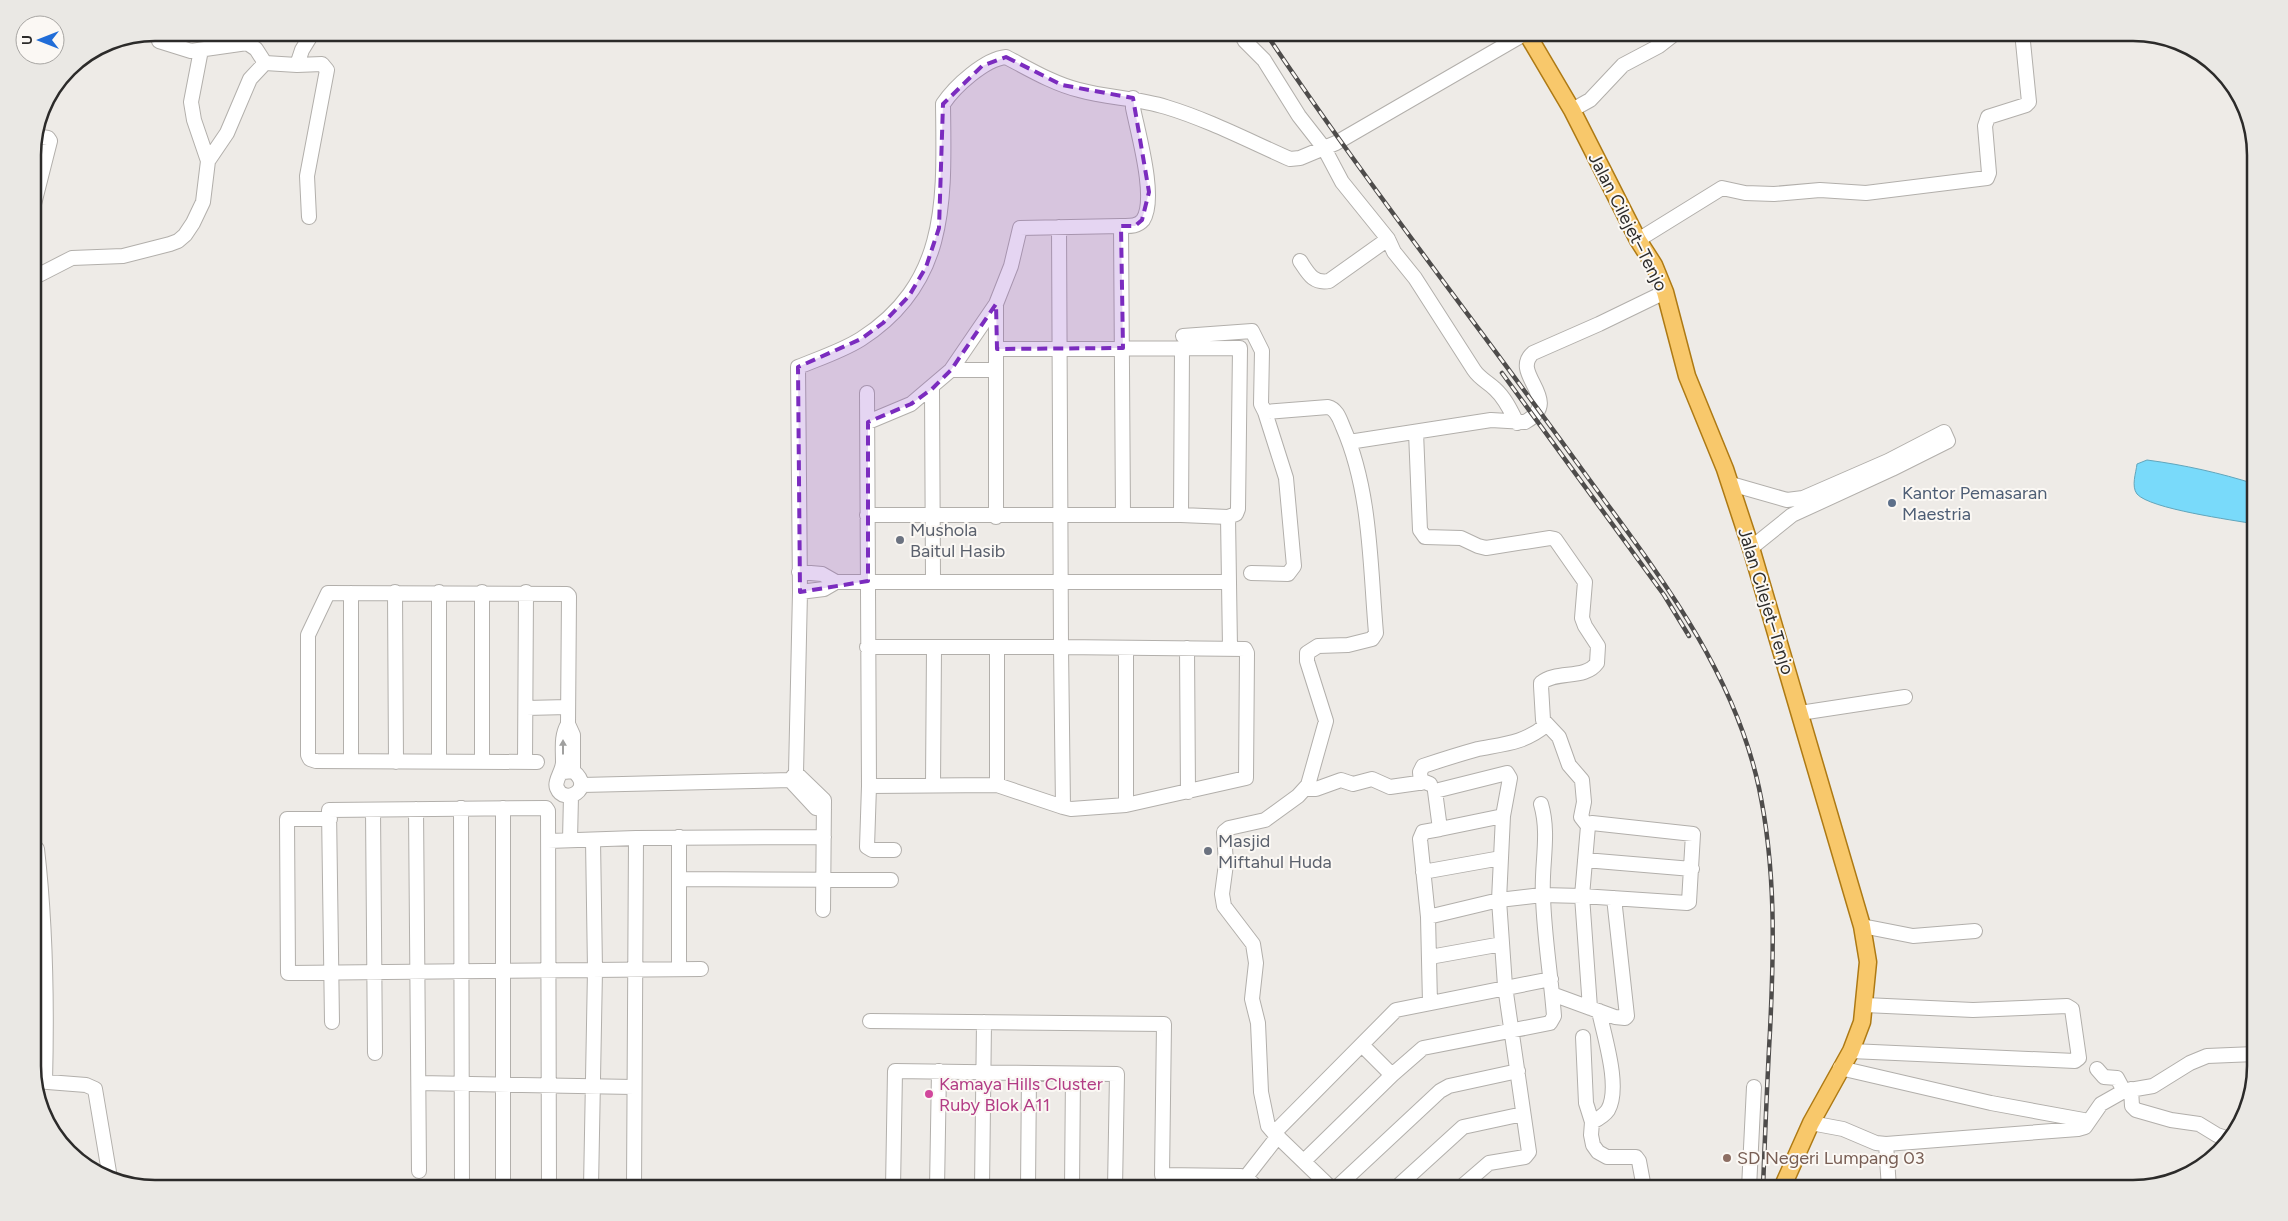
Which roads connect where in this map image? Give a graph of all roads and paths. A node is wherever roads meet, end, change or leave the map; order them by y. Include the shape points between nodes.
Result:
1 (159, 41) dead end
2 (308, 41) edge
3 (1245, 41) edge
4 (1510, 41) edge
5 (1531, 41) edge
6 (1665, 41) edge
7 (2023, 41) edge
8 (201, 50) junction
9 (265, 63) junction
10 (297, 65) junction
11 (1134, 98) junction
12 (1572, 110) junction
13 (43, 137) edge
14 (1324, 148) junction
15 (208, 161) junction
16 (41, 176) edge
17 (309, 217) dead end
18 (1121, 226) junction
19 (1060, 227) junction
20 (1388, 239) junction
21 (1638, 240) junction
22 (1300, 261) dead end
23 (41, 274) edge
24 (1665, 292) junction
25 (996, 304) junction
26 (1182, 342) junction
27 (1060, 348) junction
28 (1123, 348) junction
29 (997, 349) junction
30 (951, 370) junction
31 (996, 370) junction
32 (932, 389) junction
33 (868, 393) dead end
34 (1265, 412) junction
35 (868, 422) junction
36 (1517, 423) junction
37 (1416, 432) junction
38 (1946, 436) dead end
39 (1349, 442) junction
40 (1914, 453) junction
41 (1730, 484) junction
42 (1787, 500) junction
43 (867, 515) junction
44 (933, 515) junction
45 (1123, 515) junction
46 (1792, 515) junction
47 (996, 516) junction
48 (1181, 516) junction
49 (1061, 517) junction
50 (1228, 517) junction
51 (1751, 548) junction
52 (799, 572) junction
53 (1251, 573) dead end
54 (933, 580) junction
55 (868, 581) junction
56 (836, 582) junction
57 (1061, 582) junction
58 (1228, 582) junction
59 (395, 592) junction
60 (439, 592) junction
61 (482, 592) junction
62 (526, 592) junction
63 (800, 592) junction
64 (351, 593) junction
65 (867, 647) junction
66 (1061, 647) junction
67 (934, 648) junction
68 (1126, 648) junction
69 (1187, 648) junction
70 (1230, 648) junction
71 (997, 649) junction
72 (1905, 697) dead end
73 (568, 707) junction
74 (526, 708) junction
75 (1800, 713) junction
76 (1546, 724) junction
77 (351, 761) junction
78 (396, 762) junction
79 (439, 762) junction
80 (482, 762) junction
81 (568, 772) junction
82 (793, 776) junction
83 (1421, 783) junction
84 (582, 785) junction
85 (932, 785) junction
86 (997, 785) junction
87 (869, 786) junction
88 (1306, 789) junction
89 (1437, 789) junction
90 (1188, 792) junction
91 (571, 796) junction
92 (1541, 804) dead end
93 (1126, 805) junction
94 (1062, 807) junction
95 (461, 808) junction
96 (503, 808) junction
97 (416, 809) junction
98 (373, 810) junction
99 (1504, 816) junction
100 (330, 819) junction
101 (1588, 826) junction
102 (1440, 829) junction
103 (824, 837) junction
104 (636, 838) junction
105 (679, 838) junction
106 (548, 840) junction
107 (570, 840) junction
108 (593, 840) junction
109 (894, 850) dead end
110 (1501, 858) junction
111 (1585, 860) junction
112 (1692, 869) junction
113 (1423, 872) junction
114 (679, 879) junction
115 (824, 880) junction
116 (891, 880) dead end
117 (1542, 895) junction
118 (41, 896) edge
119 (1582, 896) junction
120 (1614, 898) junction
121 (1499, 900) junction
122 (823, 910) dead end
123 (1428, 917) junction
124 (1862, 926) junction
125 (1975, 931) dead end
126 (1502, 944) junction
127 (1430, 957) junction
128 (679, 969) junction
129 (701, 969) dead end
130 (548, 970) junction
131 (595, 970) junction
132 (634, 970) junction
133 (461, 971) junction
134 (503, 971) junction
135 (332, 972) junction
136 (374, 972) junction
137 (418, 972) junction
138 (1551, 978) junction
139 (1505, 986) junction
140 (1552, 994) junction
141 (1430, 1003) junction
142 (1865, 1005) junction
143 (1594, 1009) junction
144 (870, 1021) dead end
145 (332, 1022) dead end
146 (984, 1022) junction
147 (1512, 1030) junction
148 (1583, 1037) dead end
149 (1362, 1045) junction
150 (1850, 1051) junction
151 (375, 1053) dead end
152 (2247, 1054) edge
153 (1840, 1068) junction
154 (41, 1070) edge
155 (2096, 1070) dead end
156 (938, 1071) junction
157 (1518, 1071) junction
158 (984, 1072) junction
159 (1029, 1073) junction
160 (1073, 1074) junction
161 (1392, 1075) junction
162 (42, 1082) edge
163 (419, 1083) junction
164 (462, 1084) junction
165 (503, 1085) junction
166 (549, 1086) junction
167 (591, 1086) junction
168 (1754, 1087) dead end
169 (634, 1088) junction
170 (2128, 1090) junction
171 (1523, 1114) junction
172 (2089, 1121) junction
173 (1592, 1122) junction
174 (1811, 1123) junction
175 (1276, 1134) junction
176 (2222, 1137) edge
177 (1886, 1144) junction
178 (1304, 1161) junction
179 (109, 1170) edge
180 (419, 1171) dead end
181 (462, 1180) edge
182 (503, 1180) edge
183 (549, 1180) edge
184 (591, 1180) edge
185 (634, 1180) edge
186 (893, 1180) edge
187 (937, 1180) edge
188 (982, 1180) edge
189 (1028, 1180) edge
190 (1072, 1180) edge
191 (1115, 1180) edge
192 (1213, 1180) edge
193 (1246, 1180) edge
194 (1323, 1180) edge
195 (1345, 1180) edge
196 (1405, 1180) edge
197 (1469, 1180) edge
198 (1643, 1180) edge
199 (1749, 1180) edge
200 (1786, 1180) edge
201 (1888, 1180) edge

1 - 8 street via 182,50
2 - 10 street
3 - 14 street via 1264,60 1299,116
4 - 14 street
5 - 12 main road, Jalan Cilejet–Tenjo
6 - 12 street via 1622,65 1590,100
7 - 21 street via 2029,102 2026,106 1988,117 1985,126 1987,178 1866,193 1820,190 1745,193 1722,188
8 - 9 street via 248,43
8 - 15 street via 191,102
9 - 10 street
9 - 15 street via 250,80 227,133
10 - 17 street via 322,64 327,70 307,176
11 - 14 street via 1166,106 1224,128 1290,159
11 - 18 street via 1133,108 1149,192 1148,207 1135,226
11 - 52 street via 1081,91 1062,85 1006,56 982,66 951,92 943,104 939,228 926,268 909,296 883,323 844,348 798,367
12 - 21 main road, Jalan Cilejet–Tenjo
13 - 16 street via 50,141
14 - 20 street via 1342,182
15 - 23 street via 203,202 193,223 178,241 124,256 72,258
18 - 19 street
18 - 28 street
19 - 25 street via 1020,228 1011,266
19 - 27 street
20 - 22 street via 1329,281 1312,278
20 - 36 street via 1479,378 1494,388
21 - 24 main road, Jalan Cilejet–Tenjo via 1654,265
24 - 36 street via 1533,352 1526,361 1526,367 1541,406 1528,420
24 - 41 main road, Jalan Cilejet–Tenjo via 1687,376
25 - 29 street
25 - 30 street
26 - 28 street
26 - 34 street via 1252,332 1262,351 1261,404
26 - 48 street
26 - 50 street via 1238,347 1241,351 1238,509 1236,514
27 - 28 street
27 - 29 street
27 - 49 street
28 - 45 street
29 - 31 street
30 - 31 street
30 - 32 street
31 - 47 street
32 - 35 street via 911,404
32 - 44 street
33 - 35 street
34 - 39 street via 1332,407
34 - 53 street via 1286,478 1294,566 1288,574
35 - 43 street
36 - 37 street via 1491,420
37 - 39 street
37 - 76 street via 1420,530 1425,537 1461,538 1486,548 1555,539 1585,582 1582,618 1598,646 1597,663 1590,670 1541,683 1542,714
38 - 40 street
39 - 88 street via 1366,518 1376,633 1372,639 1348,645 1318,646 1308,653 1306,661 1326,721
40 - 42 street via 1803,498
40 - 46 street
41 - 42 street
41 - 51 main road, Jalan Cilejet–Tenjo
42 - 46 street
43 - 44 street
43 - 55 street
44 - 47 street
44 - 54 street
45 - 48 street
45 - 49 street
46 - 51 street
47 - 49 street
48 - 50 street
49 - 57 street
50 - 58 street
51 - 75 main road, Jalan Cilejet–Tenjo
52 - 56 street via 822,574
52 - 63 street
54 - 55 street
54 - 57 street
55 - 56 street
55 - 65 street
56 - 63 street via 824,590
57 - 58 street
57 - 66 street
58 - 70 street
59 - 60 street
59 - 64 street
59 - 78 street
60 - 61 street
60 - 79 street
61 - 62 street
61 - 80 street
62 - 73 street via 562,592 569,596
62 - 74 street
63 - 82 street
64 - 77 street
64 - 77 street via 328,593 308,634 308,755 316,761
65 - 67 street
65 - 87 street
66 - 68 street
66 - 71 street
66 - 94 street
67 - 71 street
67 - 85 street
68 - 69 street
68 - 93 street
69 - 70 street
69 - 90 street
70 - 90 street via 1241,648 1247,653 1246,778
71 - 86 street
72 - 75 street
73 - 74 street
73 - 81 street via 568,724 574,735
74 - 80 street via 531,762
75 - 124 main road, Jalan Cilejet–Tenjo
76 - 83 street via 1536,733 1511,744 1479,749 1423,766
76 - 101 street via 1559,737 1569,764 1580,775 1584,796 1581,817
77 - 78 street
78 - 79 street
79 - 80 street
81 - 84 street via 580,776
81 - 91 street via 557,779 557,787 562,794
82 - 84 street
82 - 103 street via 824,800
83 - 88 street via 1390,787 1372,779 1353,784 1338,780 1316,789
83 - 89 street
84 - 91 street
85 - 86 street
85 - 87 street
86 - 94 street
87 - 109 street via 867,847
88 - 175 street via 1265,820 1224,832 1226,870 1222,899 1253,944 1256,963 1252,999 1258,1023 1260,1092 1268,1126
89 - 99 street via 1506,773 1510,778
89 - 102 street via 1434,794
90 - 93 street
91 - 107 street
92 - 117 street via 1546,833
93 - 94 street
95 - 96 street
95 - 97 street
95 - 133 street
96 - 106 street via 546,808
96 - 134 street
97 - 98 street
97 - 137 street
98 - 100 street via 329,810
98 - 136 street
99 - 102 street
99 - 110 street
100 - 135 street
100 - 135 street via 287,819 288,973
101 - 111 street
101 - 112 street via 1592,823 1691,833 1694,836
102 - 113 street via 1420,835
103 - 105 street
103 - 115 street
104 - 105 street
104 - 108 street
104 - 132 street
105 - 114 street
106 - 107 street
106 - 130 street
107 - 108 street
108 - 131 street
110 - 113 street
110 - 121 street
111 - 112 street
111 - 119 street
112 - 120 street via 1687,904
113 - 123 street
114 - 115 street
114 - 128 street
115 - 116 street
115 - 122 street
117 - 119 street
117 - 121 street
117 - 138 street
118 - 154 street via 47,1001
119 - 120 street
119 - 143 street
120 - 143 street via 1628,1012 1625,1018
121 - 123 street
121 - 126 street
123 - 127 street
124 - 125 street via 1913,936
124 - 142 main road, Jalan Cilejet–Tenjo via 1868,962
126 - 127 street
126 - 139 street
127 - 141 street
128 - 129 street
128 - 132 street
130 - 131 street
130 - 134 street
130 - 166 street
131 - 132 street
131 - 167 street
132 - 169 street
133 - 134 street
133 - 137 street
133 - 164 street
134 - 165 street
135 - 136 street
135 - 145 street
136 - 137 street
136 - 151 street
137 - 163 street
138 - 139 street
138 - 140 street
139 - 141 street
139 - 147 street
140 - 143 street
140 - 147 street via 1554,1016 1550,1023
141 - 149 street via 1396,1010
142 - 150 main road, Jalan Cilejet–Tenjo
142 - 150 street via 1973,1010 2067,1006 2072,1009 2079,1058 2074,1061
143 - 173 street via 1609,1052 1613,1080 1607,1112
144 - 146 street
146 - 158 street
146 - 192 street via 1164,1024 1162,1175
147 - 157 street
147 - 161 street via 1423,1048
148 - 173 street via 1586,1103
149 - 161 street
149 - 175 street
150 - 153 main road, Jalan Cilejet–Tenjo
152 - 170 street via 2207,1056 2153,1086
153 - 172 street via 1991,1103
153 - 174 main road, Jalan Cilejet–Tenjo
155 - 170 street via 2104,1077 2116,1078
156 - 158 street
156 - 186 street via 895,1071
156 - 187 street
157 - 171 street
157 - 195 street via 1449,1086 1440,1091
158 - 159 street
158 - 188 street
159 - 160 street
159 - 189 street
160 - 190 street
160 - 191 street via 1117,1074
161 - 178 street
162 - 179 street via 86,1085 95,1089
163 - 164 street
163 - 180 street
164 - 165 street
164 - 181 street
165 - 166 street
165 - 182 street
166 - 167 street
166 - 183 street
167 - 169 street
167 - 184 street
168 - 199 street
169 - 185 street
170 - 172 street via 2102,1104
170 - 176 street via 2136,1110 2199,1124
171 - 196 street via 1463,1127
171 - 197 street via 1528,1155 1489,1163
172 - 177 street via 2078,1129
173 - 198 street via 1592,1140 1598,1152 1612,1158 1636,1158
174 - 177 street via 1843,1129
174 - 200 main road, Jalan Cilejet–Tenjo
175 - 178 street
175 - 193 street
177 - 201 street
178 - 194 street

